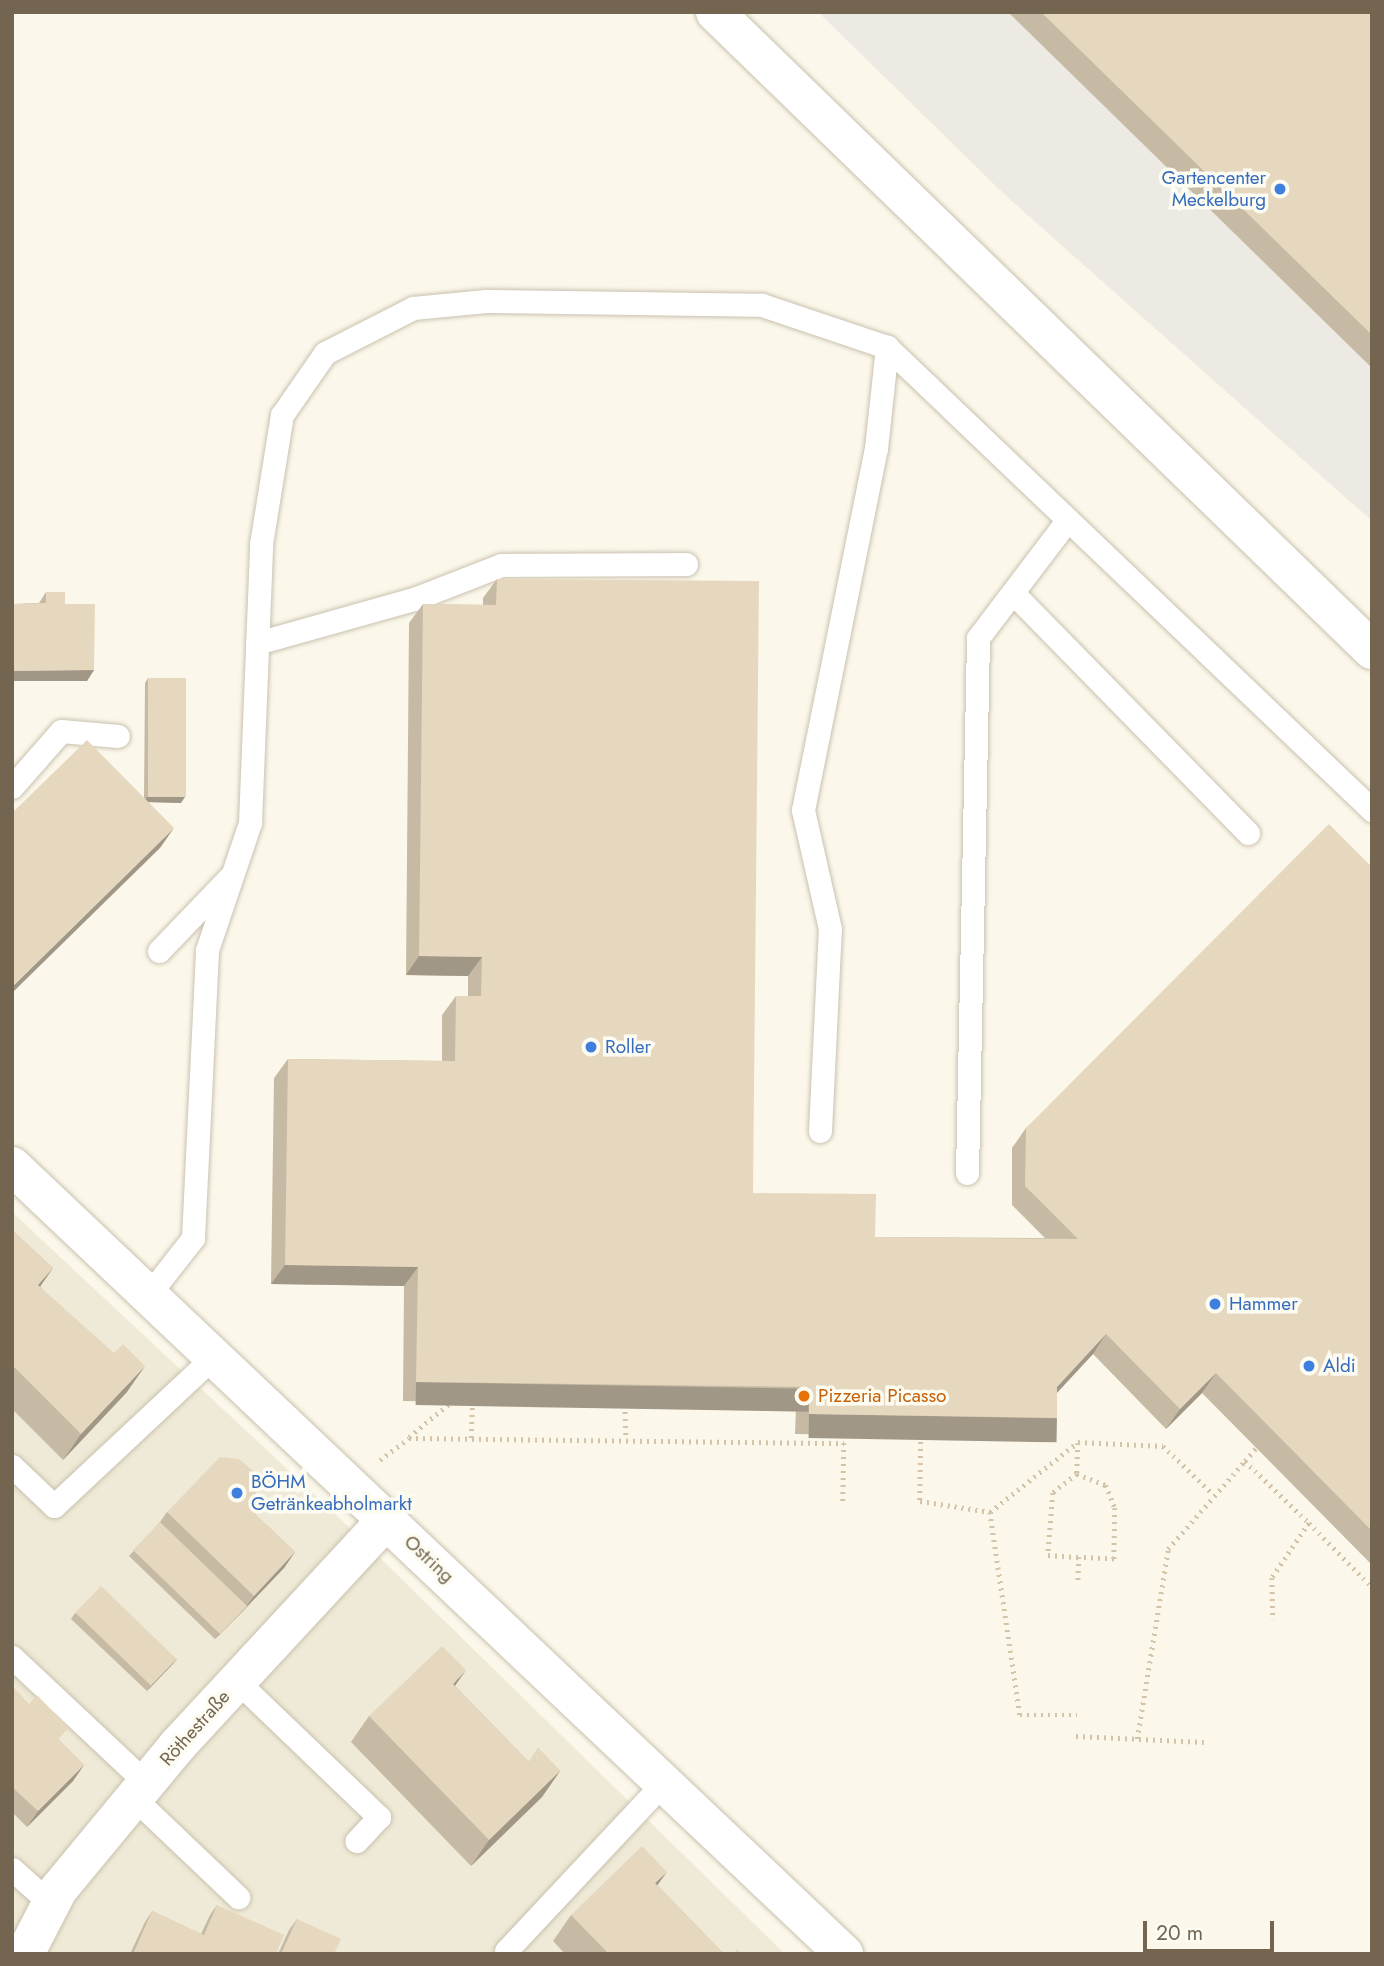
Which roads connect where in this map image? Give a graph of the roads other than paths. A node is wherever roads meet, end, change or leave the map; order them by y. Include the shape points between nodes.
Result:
1 (715, 12) edge
2 (887, 347) junction
3 (1066, 522) junction
4 (686, 564) dead end
5 (1013, 593) junction
6 (257, 643) junction
7 (1372, 650) edge
8 (118, 736) dead end
9 (12, 787) edge
10 (1372, 810) edge
11 (1248, 833) dead end
12 (233, 874) junction
13 (159, 951) dead end
14 (820, 1131) dead end
15 (12, 1166) edge
16 (967, 1173) dead end
17 (146, 1298) junction
18 (212, 1358) junction
19 (12, 1466) edge
20 (387, 1519) junction
21 (12, 1657) edge
22 (237, 1681) junction
23 (664, 1782) junction
24 (140, 1791) junction
25 (357, 1841) dead end
26 (12, 1868) edge
27 (238, 1897) dead end
28 (51, 1904) junction
29 (25, 1954) edge
30 (509, 1954) edge
31 (844, 1954) edge

1 - 7 street
2 - 3 lane
2 - 6 lane via 762,305 486,301 413,308 326,353 282,415 261,544
2 - 14 lane via 876,449 803,810 830,929
3 - 5 lane
3 - 10 lane
4 - 6 lane via 501,565 414,599
5 - 11 lane
5 - 16 lane via 978,638
6 - 12 lane via 250,823
8 - 9 lane via 61,732
12 - 13 lane
12 - 17 lane via 207,950 193,1238
15 - 17 street, Ostring
17 - 18 street, Ostring
18 - 19 lane via 54,1506
18 - 20 street, Ostring
20 - 22 street, Röthestraße
20 - 23 street, Ostring
21 - 24 lane
22 - 24 street, Röthestraße
22 - 25 lane via 379,1817
23 - 30 lane via 506,1951
23 - 31 street, Ostring
24 - 27 lane
24 - 28 street, Röthestraße
26 - 28 lane
28 - 29 street, Röthestraße

